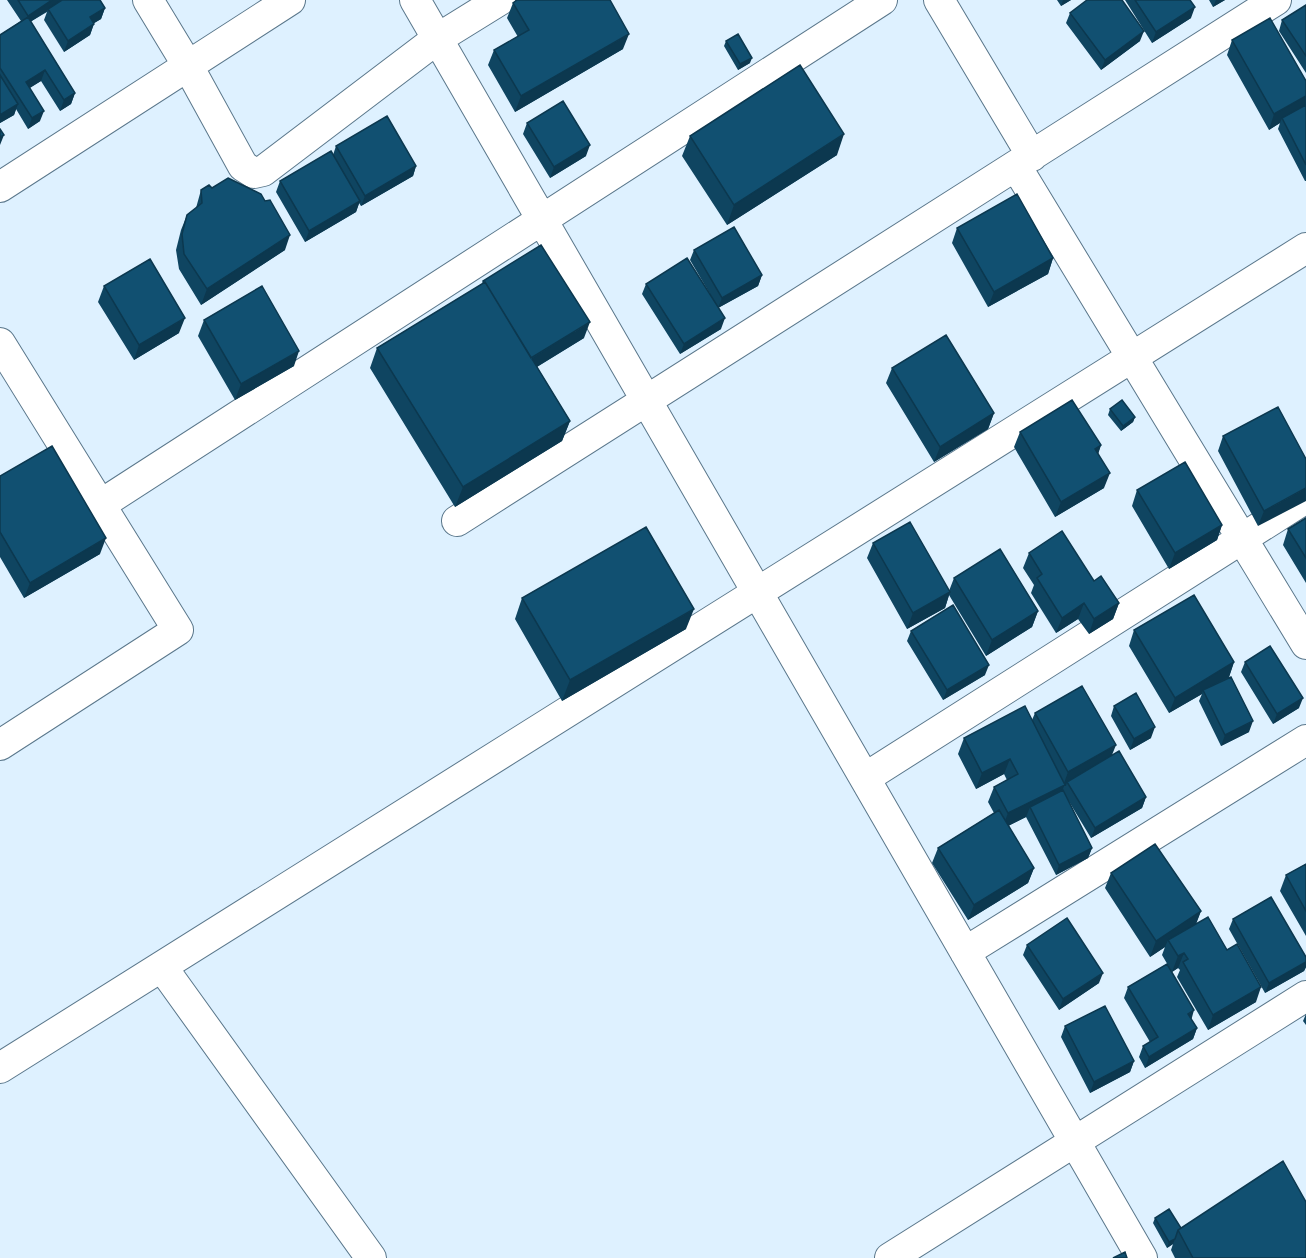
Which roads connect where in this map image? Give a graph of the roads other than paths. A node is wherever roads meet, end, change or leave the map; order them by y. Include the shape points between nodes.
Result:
1 (148, 0) edge
2 (290, 0) edge
3 (415, 0) edge
4 (500, 0) edge
5 (882, 0) edge
6 (939, 0) edge
7 (1276, 0) edge
8 (437, 39) junction
9 (188, 66) junction
10 (1024, 161) junction
11 (0, 187) edge
12 (542, 220) junction
13 (1306, 248) edge
14 (0, 343) edge
15 (1132, 357) junction
16 (646, 401) junction
17 (1306, 498) edge
18 (100, 505) junction
19 (457, 521) dead end
20 (1242, 539) junction
21 (758, 593) junction
22 (1306, 644) edge
23 (1306, 740) edge
24 (0, 745) edge
25 (865, 778) junction
26 (965, 952) junction
27 (162, 967) junction
28 (1306, 996) edge
29 (0, 1068) edge
30 (1075, 1142) junction
31 (371, 1258) edge
32 (890, 1258) edge
33 (1142, 1258) edge

1 - 9 street
2 - 9 street
3 - 8 street
4 - 8 street
5 - 12 street
6 - 10 street
7 - 10 street
8 - 9 street via 263,171 254,173 243,166
8 - 12 street
9 - 11 street
10 - 15 street
10 - 16 street
12 - 16 street
12 - 18 street
13 - 15 street
14 - 18 street
15 - 20 street
15 - 21 street
16 - 19 street
16 - 21 street
17 - 20 street
18 - 24 street via 178,630
20 - 22 street
20 - 25 street
21 - 25 street
21 - 27 street
23 - 26 street
25 - 26 street
26 - 30 street
27 - 29 street
27 - 31 street
28 - 30 street
30 - 32 street
30 - 33 street

